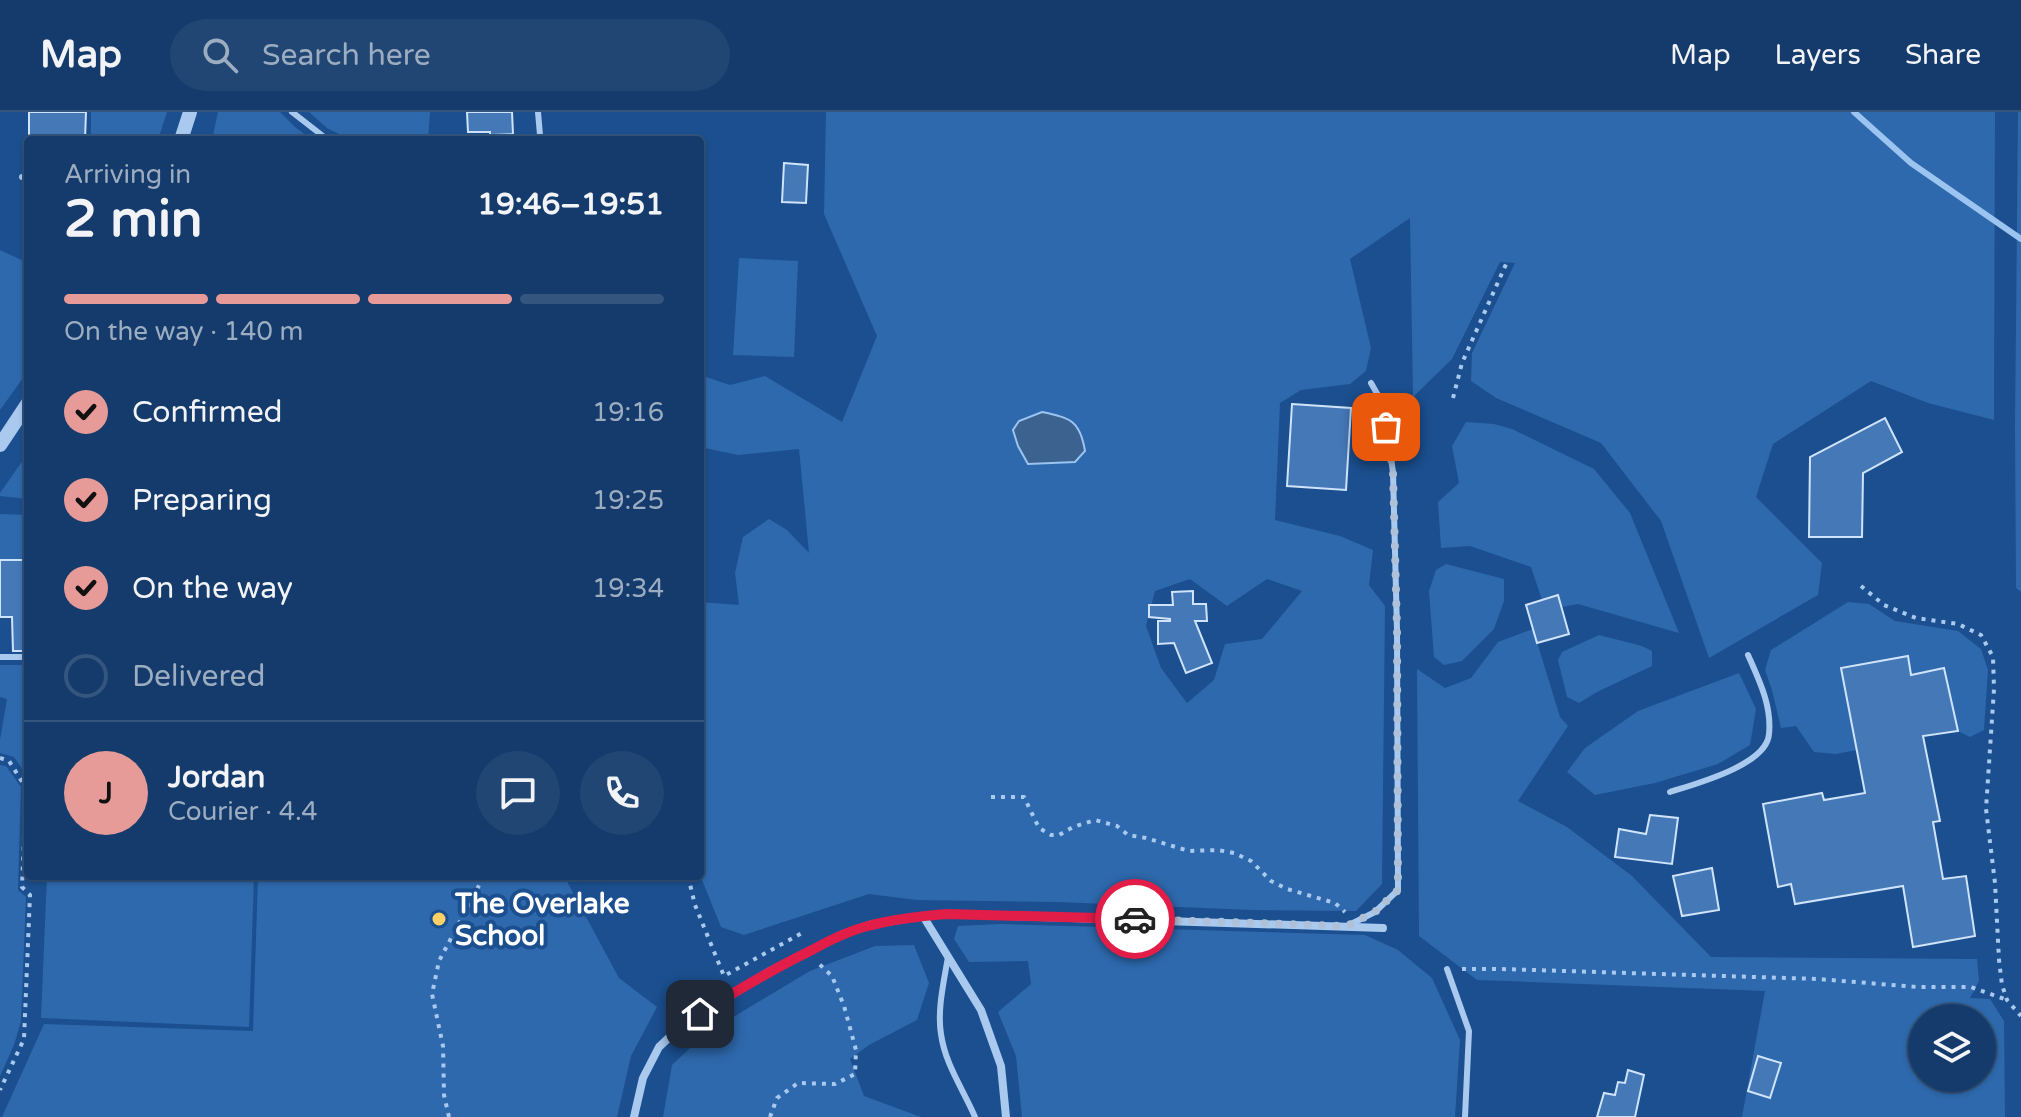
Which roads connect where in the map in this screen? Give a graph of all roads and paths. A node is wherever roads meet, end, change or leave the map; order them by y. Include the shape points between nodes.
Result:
1 (190, 112) edge
2 (292, 112) edge
3 (538, 112) edge
4 (182, 136) edge
5 (323, 136) edge
6 (540, 136) edge
7 (1507, 262) dead end
8 (1371, 383) dead end
9 (1453, 398) dead end
10 (24, 409) edge
11 (0, 445) edge
12 (1861, 586) dead end
13 (1748, 655) dead end
14 (0, 657) edge
15 (24, 657) edge
16 (0, 758) edge
17 (24, 785) edge
18 (1670, 792) dead end
19 (991, 797) dead end
20 (24, 838) edge
21 (482, 880) edge
22 (689, 880) edge
23 (923, 916) junction
24 (1351, 924) junction
25 (1383, 928) dead end
26 (802, 933) dead end
27 (948, 957) junction
28 (816, 961) dead end
29 (1447, 969) joint
30 (2007, 1000) junction
31 (2021, 1016) edge
32 (0, 1090) edge
33 (449, 1117) edge
34 (634, 1117) edge
35 (770, 1117) edge
36 (975, 1117) edge
37 (1006, 1117) edge
38 (1465, 1117) edge

1 - 4 street
2 - 5 lane
3 - 6 lane
7 - 9 path via 1462,363
8 - 24 lane via 1383,404 1393,472 1398,890 1375,912
10 - 11 street
12 - 30 path via 1884,605 1981,635 1993,657 1986,809
13 - 18 lane via 1768,709 1770,737 1758,754 1718,777
14 - 15 lane
16 - 17 path via 9,761
19 - 24 path via 1024,797 1039,828 1051,835 1095,820 1189,851 1234,853 1287,889 1335,903
20 - 32 path via 22,887 30,895 24,1039
21 - 33 path via 439,961 432,994
22 - 26 path via 724,976
23 - 24 street
23 - 27 street
23 - 34 street via 843,934 748,984 676,1031 659,1047 643,1078
24 - 25 street
27 - 36 lane via 940,1031
27 - 37 street via 992,1038
28 - 35 path via 832,976 844,1006 856,1050 855,1074 835,1084 798,1083 777,1098
29 - 30 path via 1971,987
29 - 38 lane via 1469,1031
30 - 31 path

